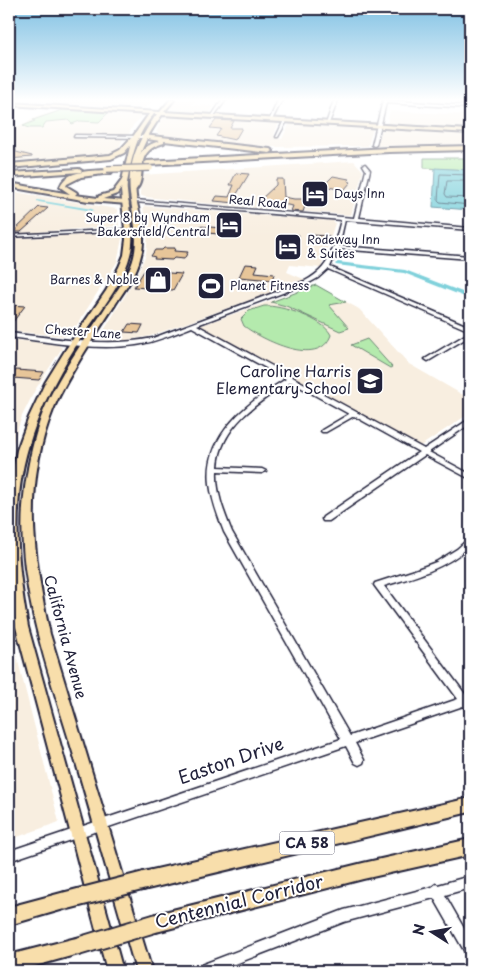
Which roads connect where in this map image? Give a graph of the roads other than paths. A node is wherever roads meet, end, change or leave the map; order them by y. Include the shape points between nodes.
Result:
1 (126, 146) edge
2 (132, 146) edge
3 (140, 146) edge
4 (142, 146) edge
5 (148, 146) edge
6 (188, 146) edge
7 (218, 146) edge
8 (373, 148) junction
9 (470, 150) edge
10 (146, 162) junction
11 (365, 165) dead end
12 (9, 166) edge
13 (109, 167) junction
14 (9, 171) edge
15 (9, 175) edge
16 (124, 181) junction
17 (9, 185) edge
18 (133, 190) junction
19 (100, 197) junction
20 (128, 201) junction
21 (343, 219) junction
22 (356, 220) junction
23 (470, 229) edge
24 (129, 230) junction
25 (9, 236) edge
26 (335, 247) junction
27 (128, 249) junction
28 (139, 251) junction
29 (470, 258) edge
30 (134, 266) junction
31 (122, 268) junction
32 (329, 268) junction
33 (122, 289) junction
34 (192, 325) junction
35 (470, 329) edge
36 (470, 334) edge
37 (9, 335) edge
38 (74, 342) junction
39 (87, 344) junction
40 (428, 359) dead end
41 (291, 379) junction
42 (354, 414) junction
43 (470, 421) edge
44 (324, 432) dead end
45 (22, 442) junction
46 (35, 451) junction
47 (424, 452) junction
48 (213, 469) junction
49 (262, 471) dead end
50 (470, 477) edge
51 (326, 519) dead end
52 (470, 542) edge
53 (468, 704) edge
54 (349, 740) junction
55 (359, 760) dead end
56 (470, 805) edge
57 (101, 824) junction
58 (77, 832) junction
59 (470, 847) edge
60 (9, 856) edge
61 (470, 882) edge
62 (436, 890) junction
63 (9, 916) edge
64 (470, 950) edge
65 (9, 964) edge
66 (115, 971) edge
67 (144, 971) edge
68 (201, 971) edge

1 - 12 highway via 123,152 111,157
2 - 16 main road, California Avenue
3 - 18 main road, California Avenue via 133,168
4 - 10 main road
5 - 10 highway
6 - 10 highway via 190,152 177,157
7 - 8 highway via 278,151
8 - 9 highway
8 - 10 highway
9 - 10 highway
10 - 13 highway, bridge
10 - 18 highway
11 - 22 street via 368,170
13 - 14 highway
13 - 15 highway
13 - 19 highway via 78,175 63,185 68,191
16 - 19 highway via 115,193
16 - 20 main road, California Avenue
17 - 20 highway
18 - 20 main road, California Avenue
19 - 20 highway
20 - 21 street, Real Road
20 - 24 main road, California Avenue
20 - 28 main road, California Avenue via 140,231
21 - 22 street, Real Road
21 - 26 street
22 - 23 street, Real Road
24 - 25 street
24 - 27 main road, California Avenue
24 - 28 main road via 134,232 135,246
26 - 29 street
26 - 32 street
27 - 30 main road via 132,252 130,263
27 - 31 main road, California Avenue
28 - 30 main road, California Avenue
30 - 33 main road, California Avenue
31 - 33 main road via 125,272 117,287
31 - 38 main road, California Avenue
32 - 34 street, Chester Lane via 307,282
32 - 35 street
33 - 39 main road, California Avenue
34 - 39 street, Chester Lane via 136,344
34 - 41 street
36 - 40 street
37 - 38 street, Chester Lane
38 - 39 street, Chester Lane
38 - 45 main road, California Avenue via 41,396
39 - 46 main road, California Avenue via 50,406
41 - 42 street
41 - 48 street via 260,397 234,421 222,439
42 - 44 street
42 - 47 street
43 - 47 street
45 - 46 main road
45 - 58 main road, California Avenue via 10,506 14,588
46 - 57 main road, California Avenue via 27,499 32,579 48,646
47 - 50 street
47 - 51 street
48 - 49 street
48 - 54 street via 217,506 228,532
52 - 53 street via 440,564 378,585
53 - 54 street, Easton Drive
54 - 55 street
54 - 57 street, Easton Drive
56 - 63 highway, CA 58, bridge
57 - 58 street, Easton Drive
57 - 67 main road, California Avenue
58 - 60 street, Easton Drive
58 - 66 main road, California Avenue
59 - 65 highway, Centennial Corridor, bridge via 156,923
61 - 62 street
62 - 64 street
62 - 68 street via 344,916

